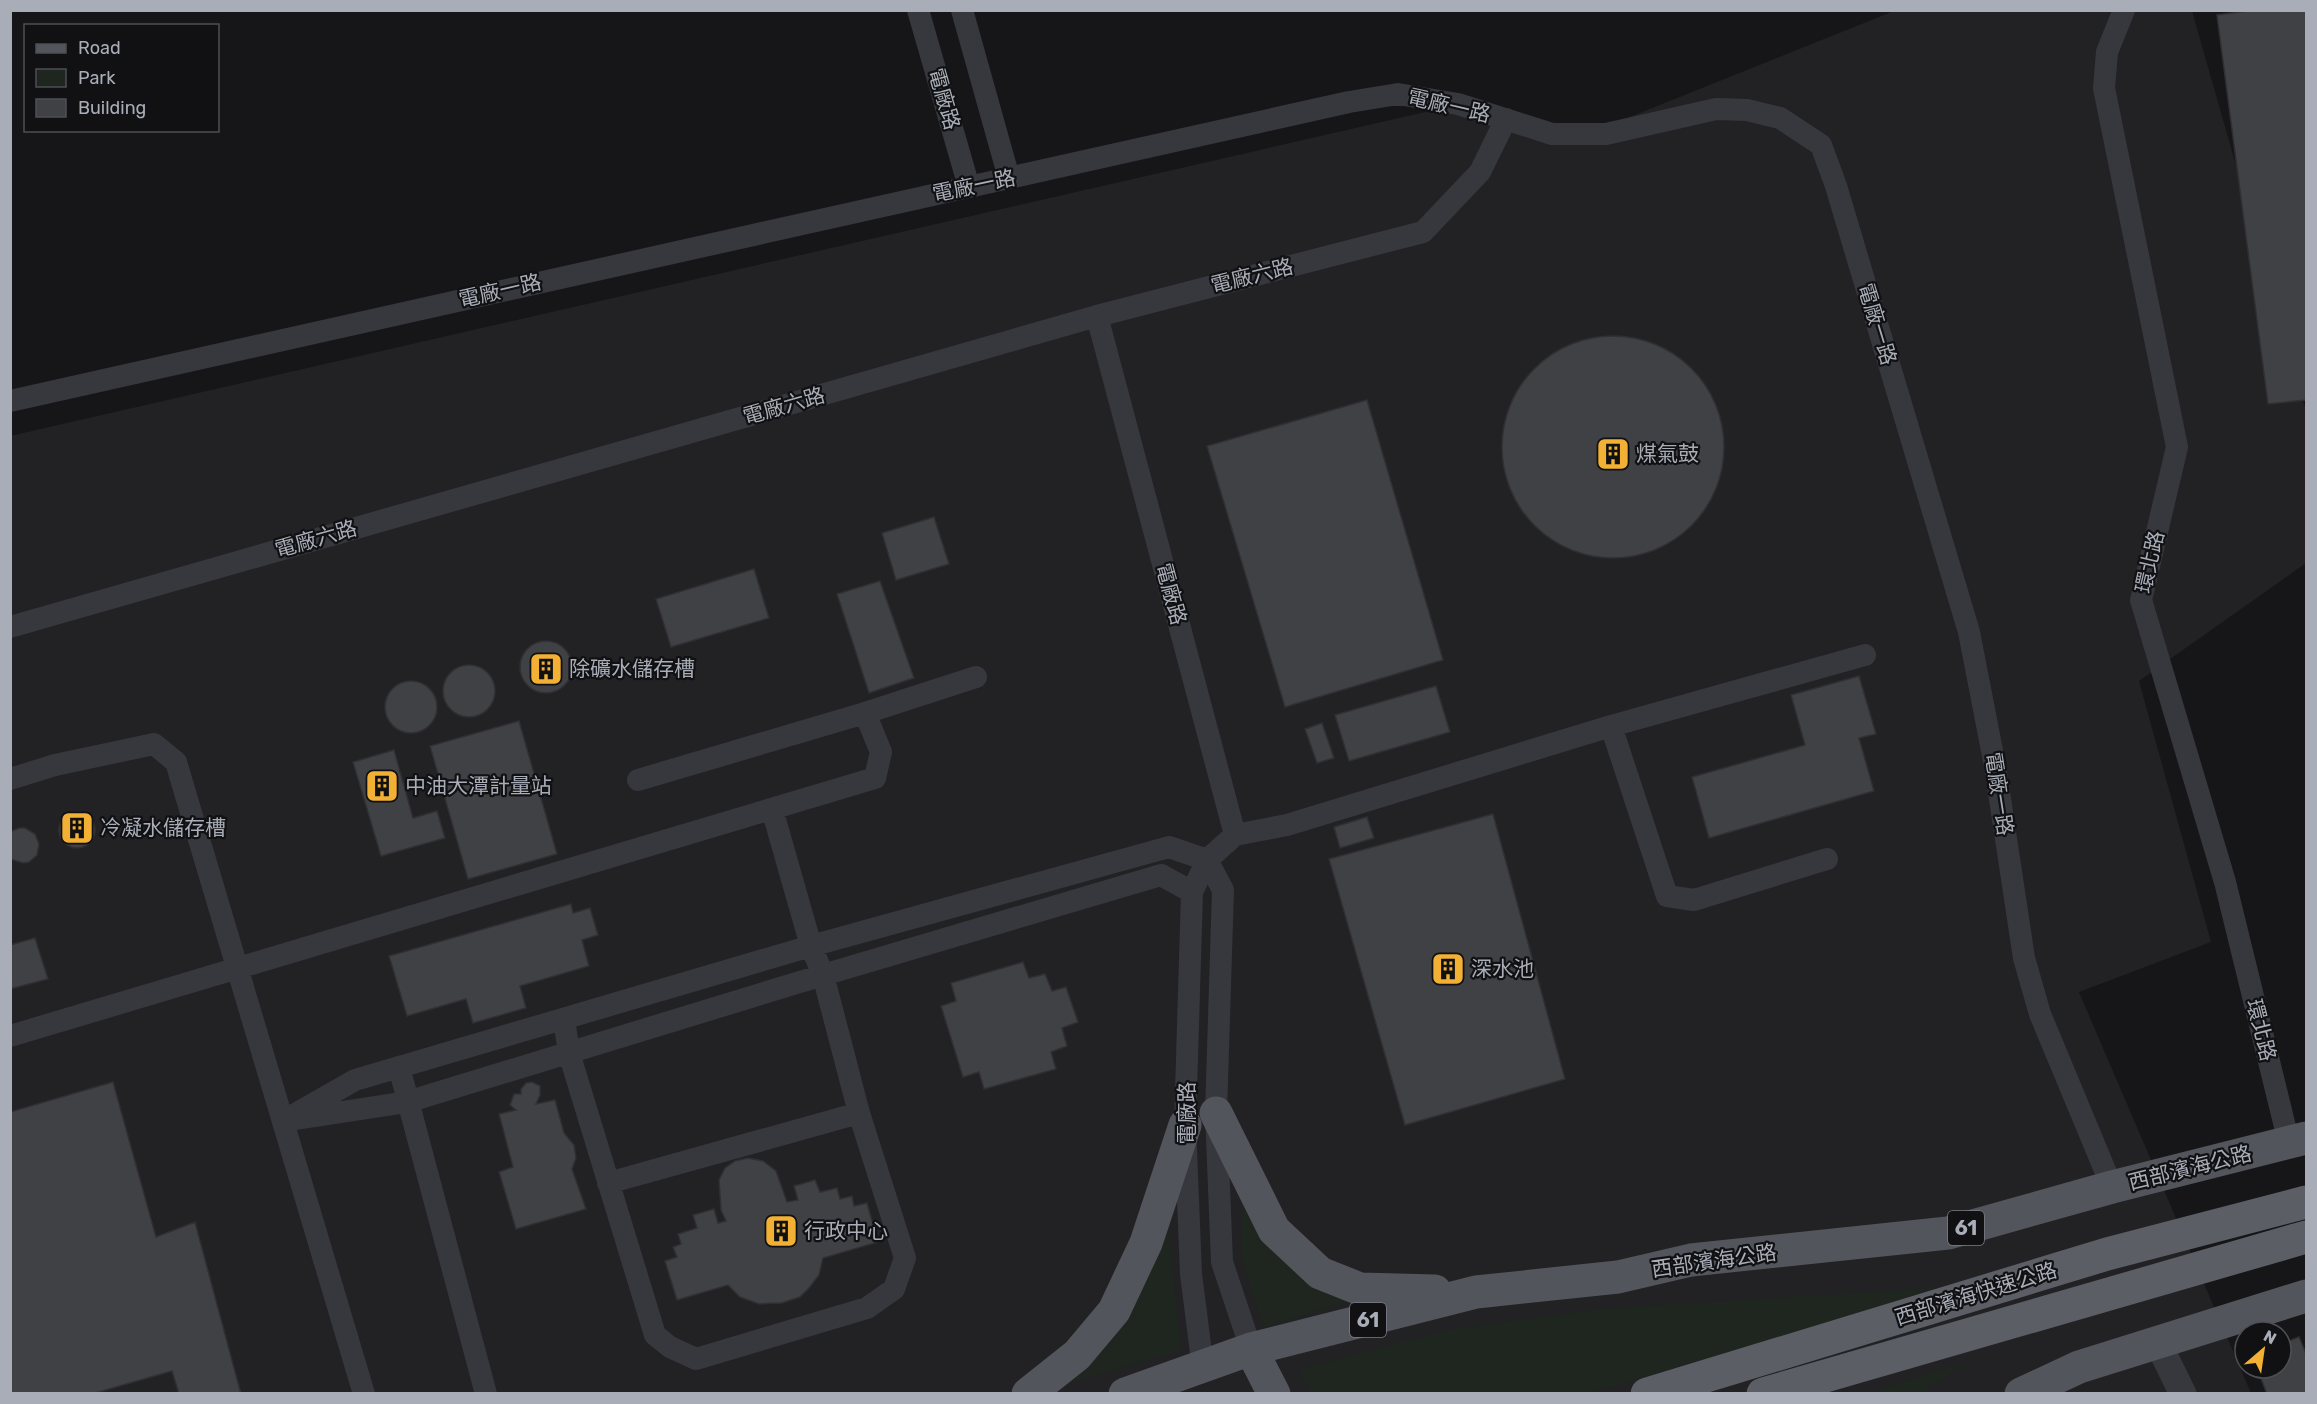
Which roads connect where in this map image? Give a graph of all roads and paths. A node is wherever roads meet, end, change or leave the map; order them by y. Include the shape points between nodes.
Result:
1 (918, 10) edge
2 (962, 10) edge
3 (2124, 10) edge
4 (1506, 119) junction
5 (1009, 178) junction
6 (969, 186) junction
7 (1097, 316) junction
8 (10, 401) edge
9 (10, 627) edge
10 (1865, 655) dead end
11 (976, 677) dead end
12 (865, 713) junction
13 (1611, 726) junction
14 (10, 779) edge
15 (638, 780) dead end
16 (771, 809) junction
17 (1236, 835) junction
18 (1827, 859) dead end
19 (1207, 860) junction
20 (1192, 892) junction
21 (811, 946) junction
22 (238, 969) junction
23 (823, 975) junction
24 (564, 1019) junction
25 (10, 1035) edge
26 (569, 1053) junction
27 (399, 1067) junction
28 (407, 1102) junction
29 (859, 1113) junction
30 (1216, 1113) junction
31 (283, 1121) junction
32 (1185, 1125) junction
33 (2298, 1140) edge
34 (608, 1183) junction
35 (2112, 1188) junction
36 (2307, 1202) edge
37 (2307, 1238) edge
38 (1476, 1292) junction
39 (2307, 1296) edge
40 (2158, 1343) junction
41 (1251, 1349) junction
42 (1207, 1381) edge
43 (364, 1394) edge
44 (486, 1394) edge
45 (1028, 1394) edge
46 (1125, 1394) edge
47 (1274, 1394) edge
48 (1647, 1394) edge
49 (1763, 1394) edge
50 (2020, 1394) edge
51 (2183, 1394) edge

1 - 6 street, 電廠路
2 - 5 street, 電廠路
3 - 33 street, 環北路 via 2107,52 2104,88 2177,447 2140,600
4 - 5 street, 電廠一路 via 1458,104 1398,94
4 - 7 street, 電廠六路 via 1480,172 1423,232
4 - 35 street, 電廠一路 via 1552,134 1606,134 1716,109 1747,110 1780,118 1821,145 1969,632 1995,766 2024,958 2040,1014
5 - 6 street, 電廠一路
6 - 8 street, 電廠一路
7 - 9 street, 電廠六路
7 - 17 street, 電廠路
10 - 13 street
11 - 12 street
12 - 15 street
12 - 16 street via 881,752 875,778
13 - 17 street via 1287,825
13 - 18 street via 1667,896 1694,900
14 - 22 street via 154,744 176,762
16 - 21 street
16 - 22 street
17 - 19 street, 電廠路
19 - 20 street, 電廠路
19 - 21 street via 1169,847
19 - 30 street, 電廠路 via 1223,890
20 - 23 street via 1161,875
20 - 32 street, 電廠路
21 - 23 street
21 - 24 street
22 - 25 street
22 - 31 street
23 - 26 street
23 - 29 street
24 - 26 street
24 - 27 street
26 - 28 street
26 - 34 street
27 - 28 street
27 - 31 street via 355,1080
28 - 31 street
28 - 44 street
29 - 34 street
29 - 34 street via 906,1258 894,1289 867,1308 696,1359 655,1335
30 - 38 main road via 1275,1230 1320,1273 1360,1289
30 - 41 street, 電廠路 via 1222,1262
31 - 43 street
32 - 42 street, 電廠路 via 1191,1274
32 - 45 main road via 1146,1243 1114,1311 1077,1355
33 - 35 main road, 西部濱海公路 / 61
35 - 38 main road, 西部濱海公路 / 61 via 1948,1233 1691,1260 1618,1277
36 - 48 highway, 西部濱海快速公路 via 2108,1254
37 - 49 highway, 西部濱海快速公路
38 - 41 main road, 西部濱海公路 / 61
39 - 40 main road
40 - 50 main road via 2079,1367
40 - 51 street
41 - 42 main road, 西部濱海公路 / 61
41 - 47 main road
42 - 46 main road, 西部濱海公路 / 61

